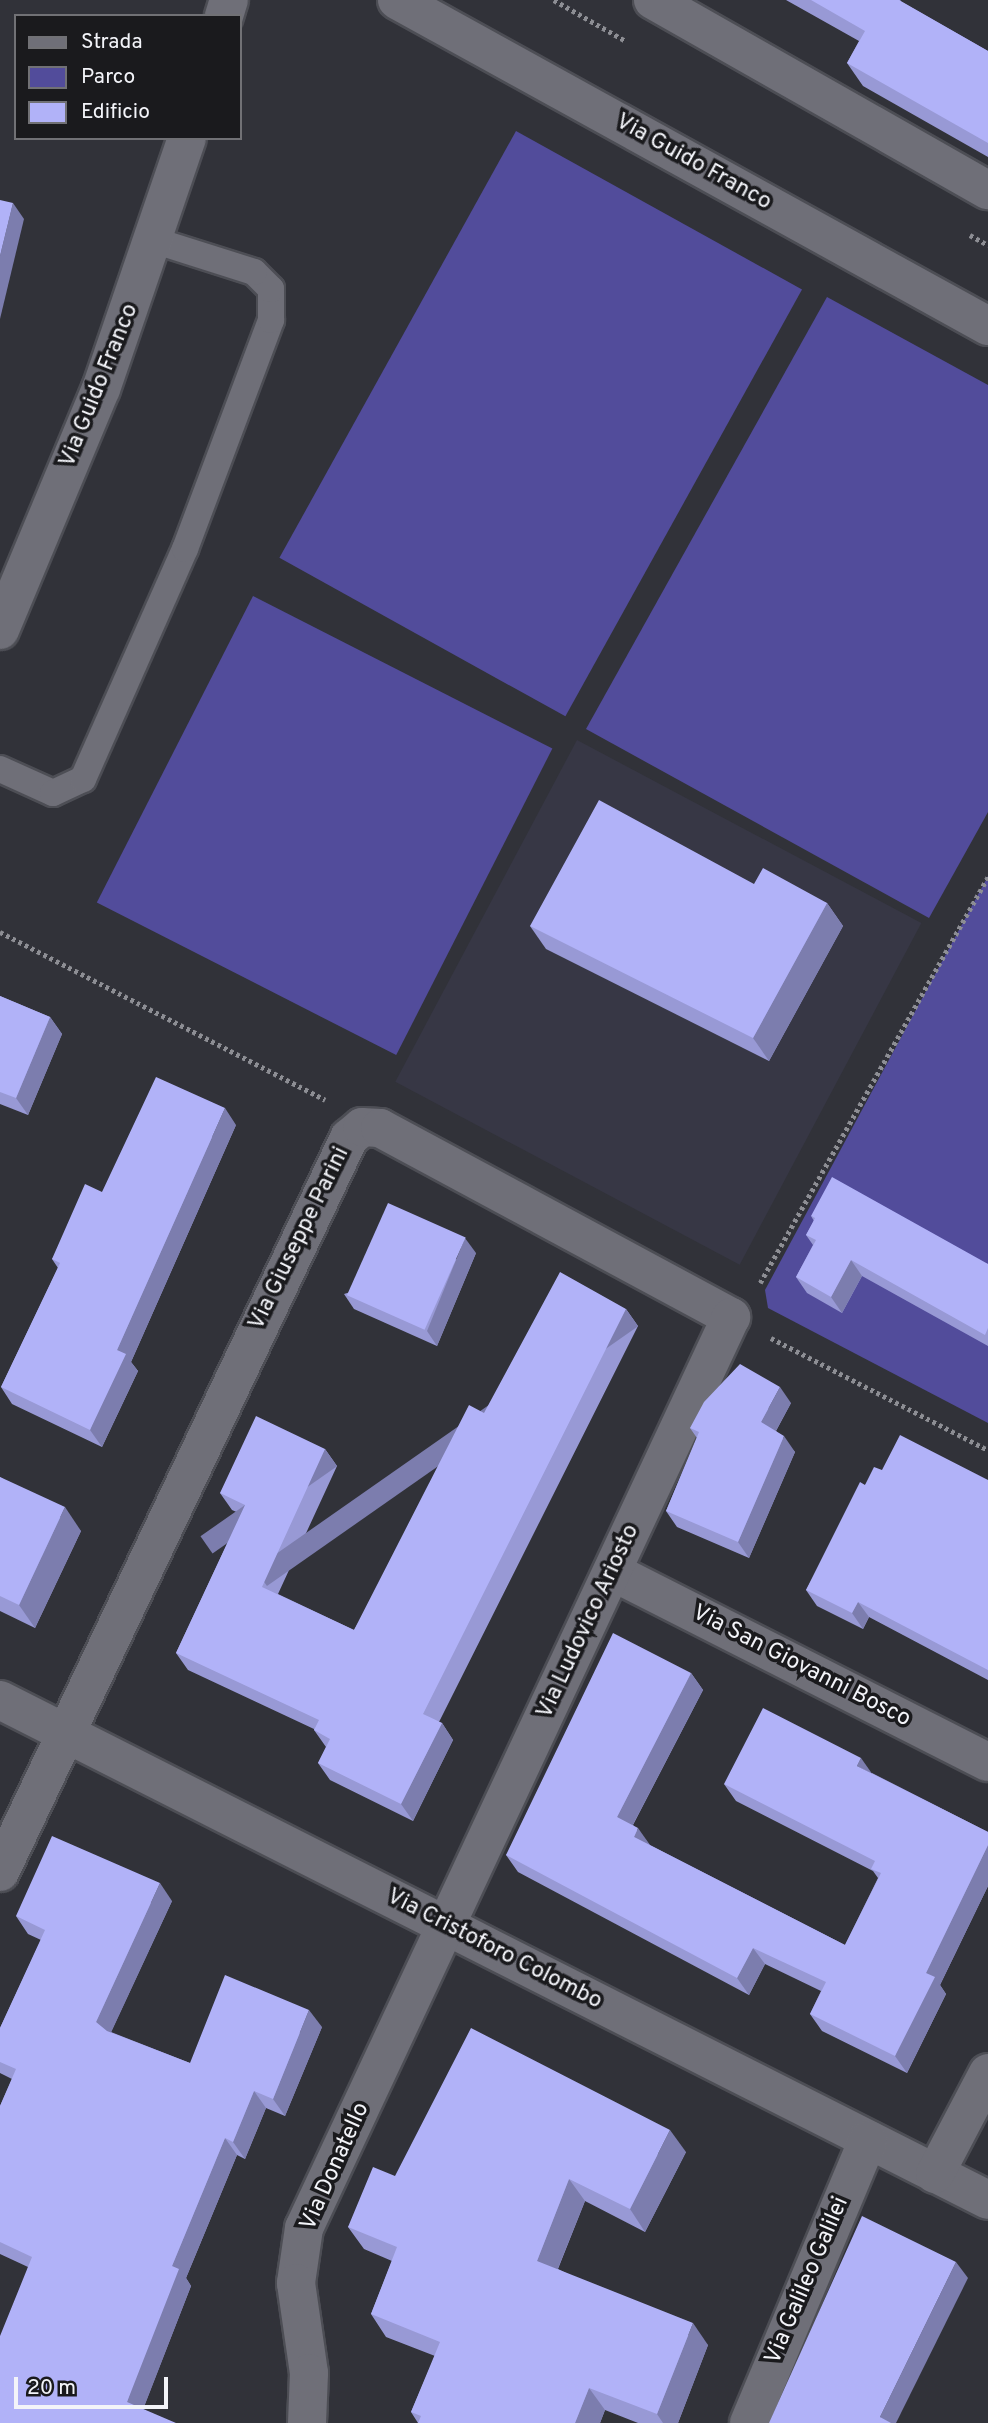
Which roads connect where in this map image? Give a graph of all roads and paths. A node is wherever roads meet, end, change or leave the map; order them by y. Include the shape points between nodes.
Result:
1 (397, 0) edge
2 (653, 0) edge
3 (186, 140) edge
4 (988, 190) edge
5 (156, 241) junction
6 (988, 326) edge
7 (0, 630) edge
8 (0, 769) edge
9 (988, 876) edge
10 (732, 1317) junction
11 (988, 1450) edge
12 (613, 1572) junction
13 (0, 1700) edge
14 (64, 1732) junction
15 (988, 1762) edge
16 (0, 1872) edge
17 (446, 1926) junction
18 (988, 2073) edge
19 (868, 2140) junction
20 (935, 2174) junction
21 (988, 2200) edge
22 (307, 2423) edge
23 (749, 2423) edge

1 - 6 street, Via Guido Franco
2 - 4 street
3 - 5 street, Via Guido Franco
5 - 7 street, Via Guido Franco
5 - 8 lane via 254,272 271,289 271,320 185,548 83,779 53,793
9 - 10 path via 754,1293
10 - 11 path
10 - 12 street, Via Ludovico Ariosto
10 - 14 street, Via Giuseppe Parini via 380,1128 362,1127 349,1138
12 - 15 street, Via San Giovanni Bosco
12 - 17 street, Via Ludovico Ariosto
13 - 14 street, Via Cristoforo Colombo
14 - 16 street, Via Giuseppe Parini
14 - 17 street, Via Cristoforo Colombo
17 - 19 street, Via Cristoforo Colombo
17 - 22 street, Via Donatello via 304,2228 296,2283 309,2373
18 - 20 street
19 - 20 street, Via Cristoforo Colombo
19 - 23 street, Via Galileo Galilei
20 - 21 street, Via Cristoforo Colombo

